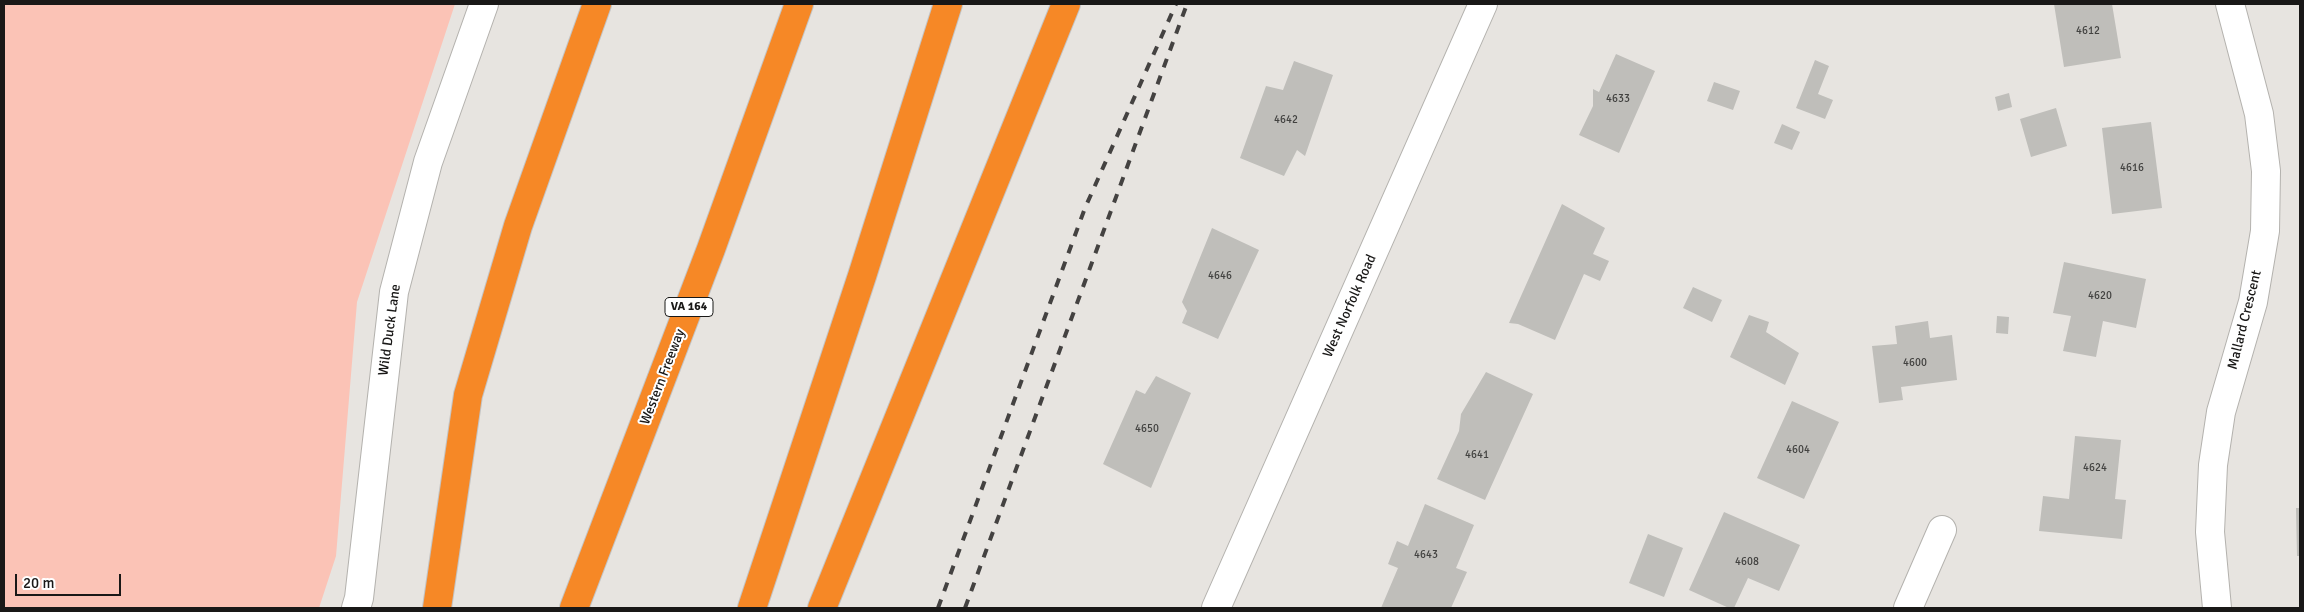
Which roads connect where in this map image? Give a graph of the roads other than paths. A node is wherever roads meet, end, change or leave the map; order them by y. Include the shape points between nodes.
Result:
1 (484, 4) edge
2 (597, 4) edge
3 (799, 4) edge
4 (948, 4) edge
5 (1066, 4) edge
6 (1483, 4) edge
7 (2230, 4) edge
8 (1942, 530) dead end
9 (356, 608) edge
10 (437, 608) edge
11 (574, 608) edge
12 (752, 608) edge
13 (822, 608) edge
14 (1216, 608) edge
15 (1908, 608) edge
16 (2217, 608) edge

1 - 9 street, Wild Duck Lane via 428,162 394,292
2 - 10 highway via 518,226 468,395
3 - 11 highway, Western Freeway / VA 164 via 708,258
4 - 12 highway
5 - 13 highway
6 - 14 street, West Norfolk Road
7 - 16 street, Mallard Crescent via 2259,114 2266,171 2265,231 2253,302 2221,412 2213,465 2210,532
8 - 15 street

